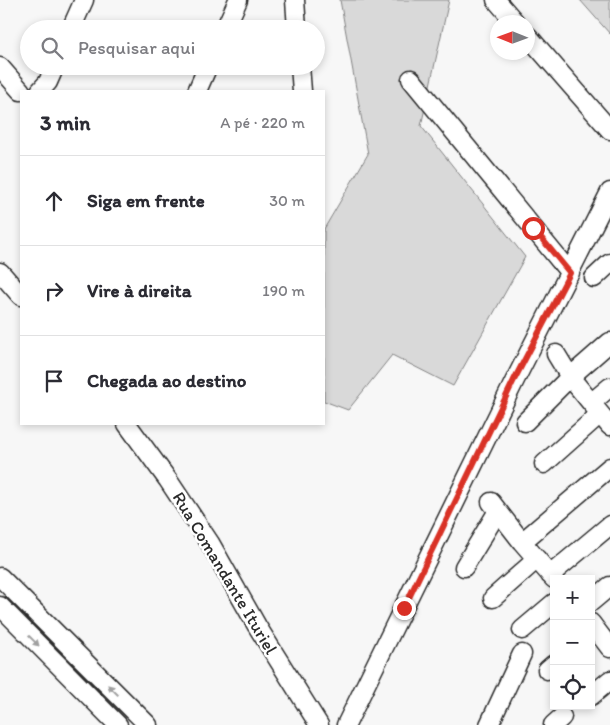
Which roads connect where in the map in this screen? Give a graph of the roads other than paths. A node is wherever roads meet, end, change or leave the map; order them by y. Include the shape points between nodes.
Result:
1 (84, 0) edge
2 (238, 0) edge
3 (296, 0) edge
4 (496, 0) edge
5 (509, 15) edge
6 (75, 20) edge
7 (229, 20) edge
8 (297, 20) edge
9 (535, 44) edge
10 (0, 67) edge
11 (51, 75) edge
12 (204, 75) edge
13 (301, 75) edge
14 (411, 79) dead end
15 (20, 90) edge
16 (41, 90) edge
17 (197, 90) edge
18 (302, 90) edge
19 (610, 130) edge
20 (610, 192) edge
21 (610, 263) edge
22 (0, 272) edge
23 (570, 273) junction
24 (594, 278) dead end
25 (20, 295) edge
26 (610, 342) edge
27 (556, 354) dead end
28 (570, 377) junction
29 (610, 387) edge
30 (600, 414) edge
31 (524, 422) dead end
32 (127, 425) edge
33 (544, 464) dead end
34 (610, 467) edge
35 (610, 525) edge
36 (522, 542) junction
37 (537, 559) junction
38 (464, 567) dead end
39 (550, 575) edge
40 (554, 575) edge
41 (0, 577) edge
42 (610, 586) edge
43 (493, 598) dead end
44 (595, 599) edge
45 (0, 606) edge
46 (550, 606) edge
47 (522, 630) dead end
48 (595, 630) edge
49 (610, 648) edge
50 (522, 654) dead end
51 (610, 680) edge
52 (595, 693) edge
53 (118, 725) edge
54 (148, 725) edge
55 (320, 725) edge
56 (346, 725) edge
57 (489, 725) edge

1 - 6 street
2 - 7 street
3 - 8 street
4 - 5 street
9 - 19 street
10 - 15 street
11 - 16 street
12 - 17 street
13 - 18 street
14 - 23 street
20 - 23 street
21 - 24 street
22 - 25 street
23 - 56 street via 514,380
26 - 28 street
27 - 28 street
28 - 30 street
28 - 31 street
29 - 30 street
30 - 33 street
32 - 55 street, Rua Comandante Ituriel via 210,543 257,626
34 - 36 street
35 - 40 street
36 - 37 street
36 - 38 street via 495,506
37 - 39 street
37 - 43 street
54 -> 41 street
42 - 44 street
45 -> 53 street
46 - 47 street
48 - 49 street
50 - 57 street
51 - 52 street

